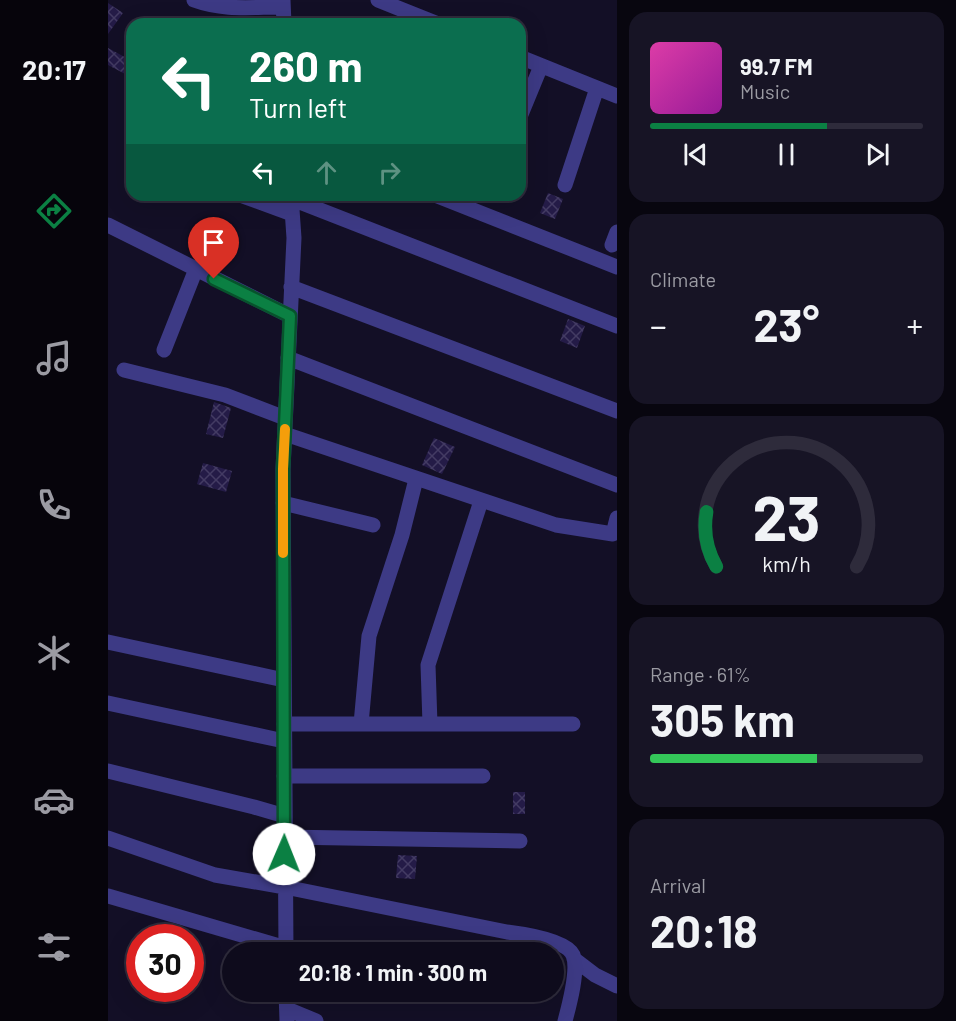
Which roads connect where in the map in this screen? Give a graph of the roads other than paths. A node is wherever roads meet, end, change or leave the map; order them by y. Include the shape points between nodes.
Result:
1 (195, 0) edge
2 (378, 0) edge
3 (283, 4) edge
4 (412, 18) edge
5 (526, 59) edge
6 (542, 66) junction
7 (597, 88) junction
8 (617, 96) edge
9 (526, 103) edge
10 (565, 185) dead end
11 (450, 201) edge
12 (292, 203) edge
13 (109, 229) edge
14 (617, 267) edge
15 (196, 269) junction
16 (291, 287) junction
17 (290, 316) junction
18 (617, 326) edge
19 (164, 350) dead end
20 (288, 358) junction
21 (124, 370) dead end
22 (617, 411) edge
23 (285, 418) junction
24 (285, 434) junction
25 (416, 479) junction
26 (617, 485) edge
27 (481, 501) junction
28 (283, 503) junction
29 (617, 518) edge
30 (373, 525) dead end
31 (108, 642) edge
32 (284, 680) junction
33 (108, 703) edge
34 (284, 724) junction
35 (361, 724) junction
36 (430, 724) junction
37 (573, 724) dead end
38 (284, 741) junction
39 (108, 771) edge
40 (284, 776) junction
41 (483, 776) dead end
42 (285, 816) junction
43 (284, 837) junction
44 (108, 838) edge
45 (520, 841) dead end
46 (285, 887) junction
47 (108, 896) edge
48 (260, 942) edge
49 (286, 942) edge
50 (574, 959) junction
51 (617, 986) edge
52 (287, 1015) edge
53 (316, 1021) edge
54 (565, 1021) edge

1 - 3 street via 222,8
2 - 4 street
5 - 6 street
6 - 7 street
6 - 9 street
7 - 8 street
7 - 10 street
11 - 14 street
12 - 16 street
12 - 18 street
13 - 15 street
15 - 17 street
15 - 19 street
16 - 17 street
16 - 22 street
17 - 20 street
20 - 23 street
20 - 26 street
21 - 23 street via 225,396
23 - 24 street
24 - 25 street
24 - 28 street
25 - 27 street
25 - 35 street via 369,636
27 - 29 street via 556,525 613,534
27 - 36 street via 428,666
28 - 30 street
28 - 32 street
31 - 32 street
32 - 34 street
33 - 38 street
34 - 35 street
34 - 38 street
35 - 36 street
36 - 37 street
38 - 40 street
39 - 42 street
40 - 41 street
40 - 42 street
42 - 43 street
43 - 45 street
43 - 46 street
44 - 46 street via 216,875
46 - 49 street
46 - 50 street via 526,934 566,947
47 - 48 street
50 - 51 street
50 - 54 street via 573,989
52 - 53 street

